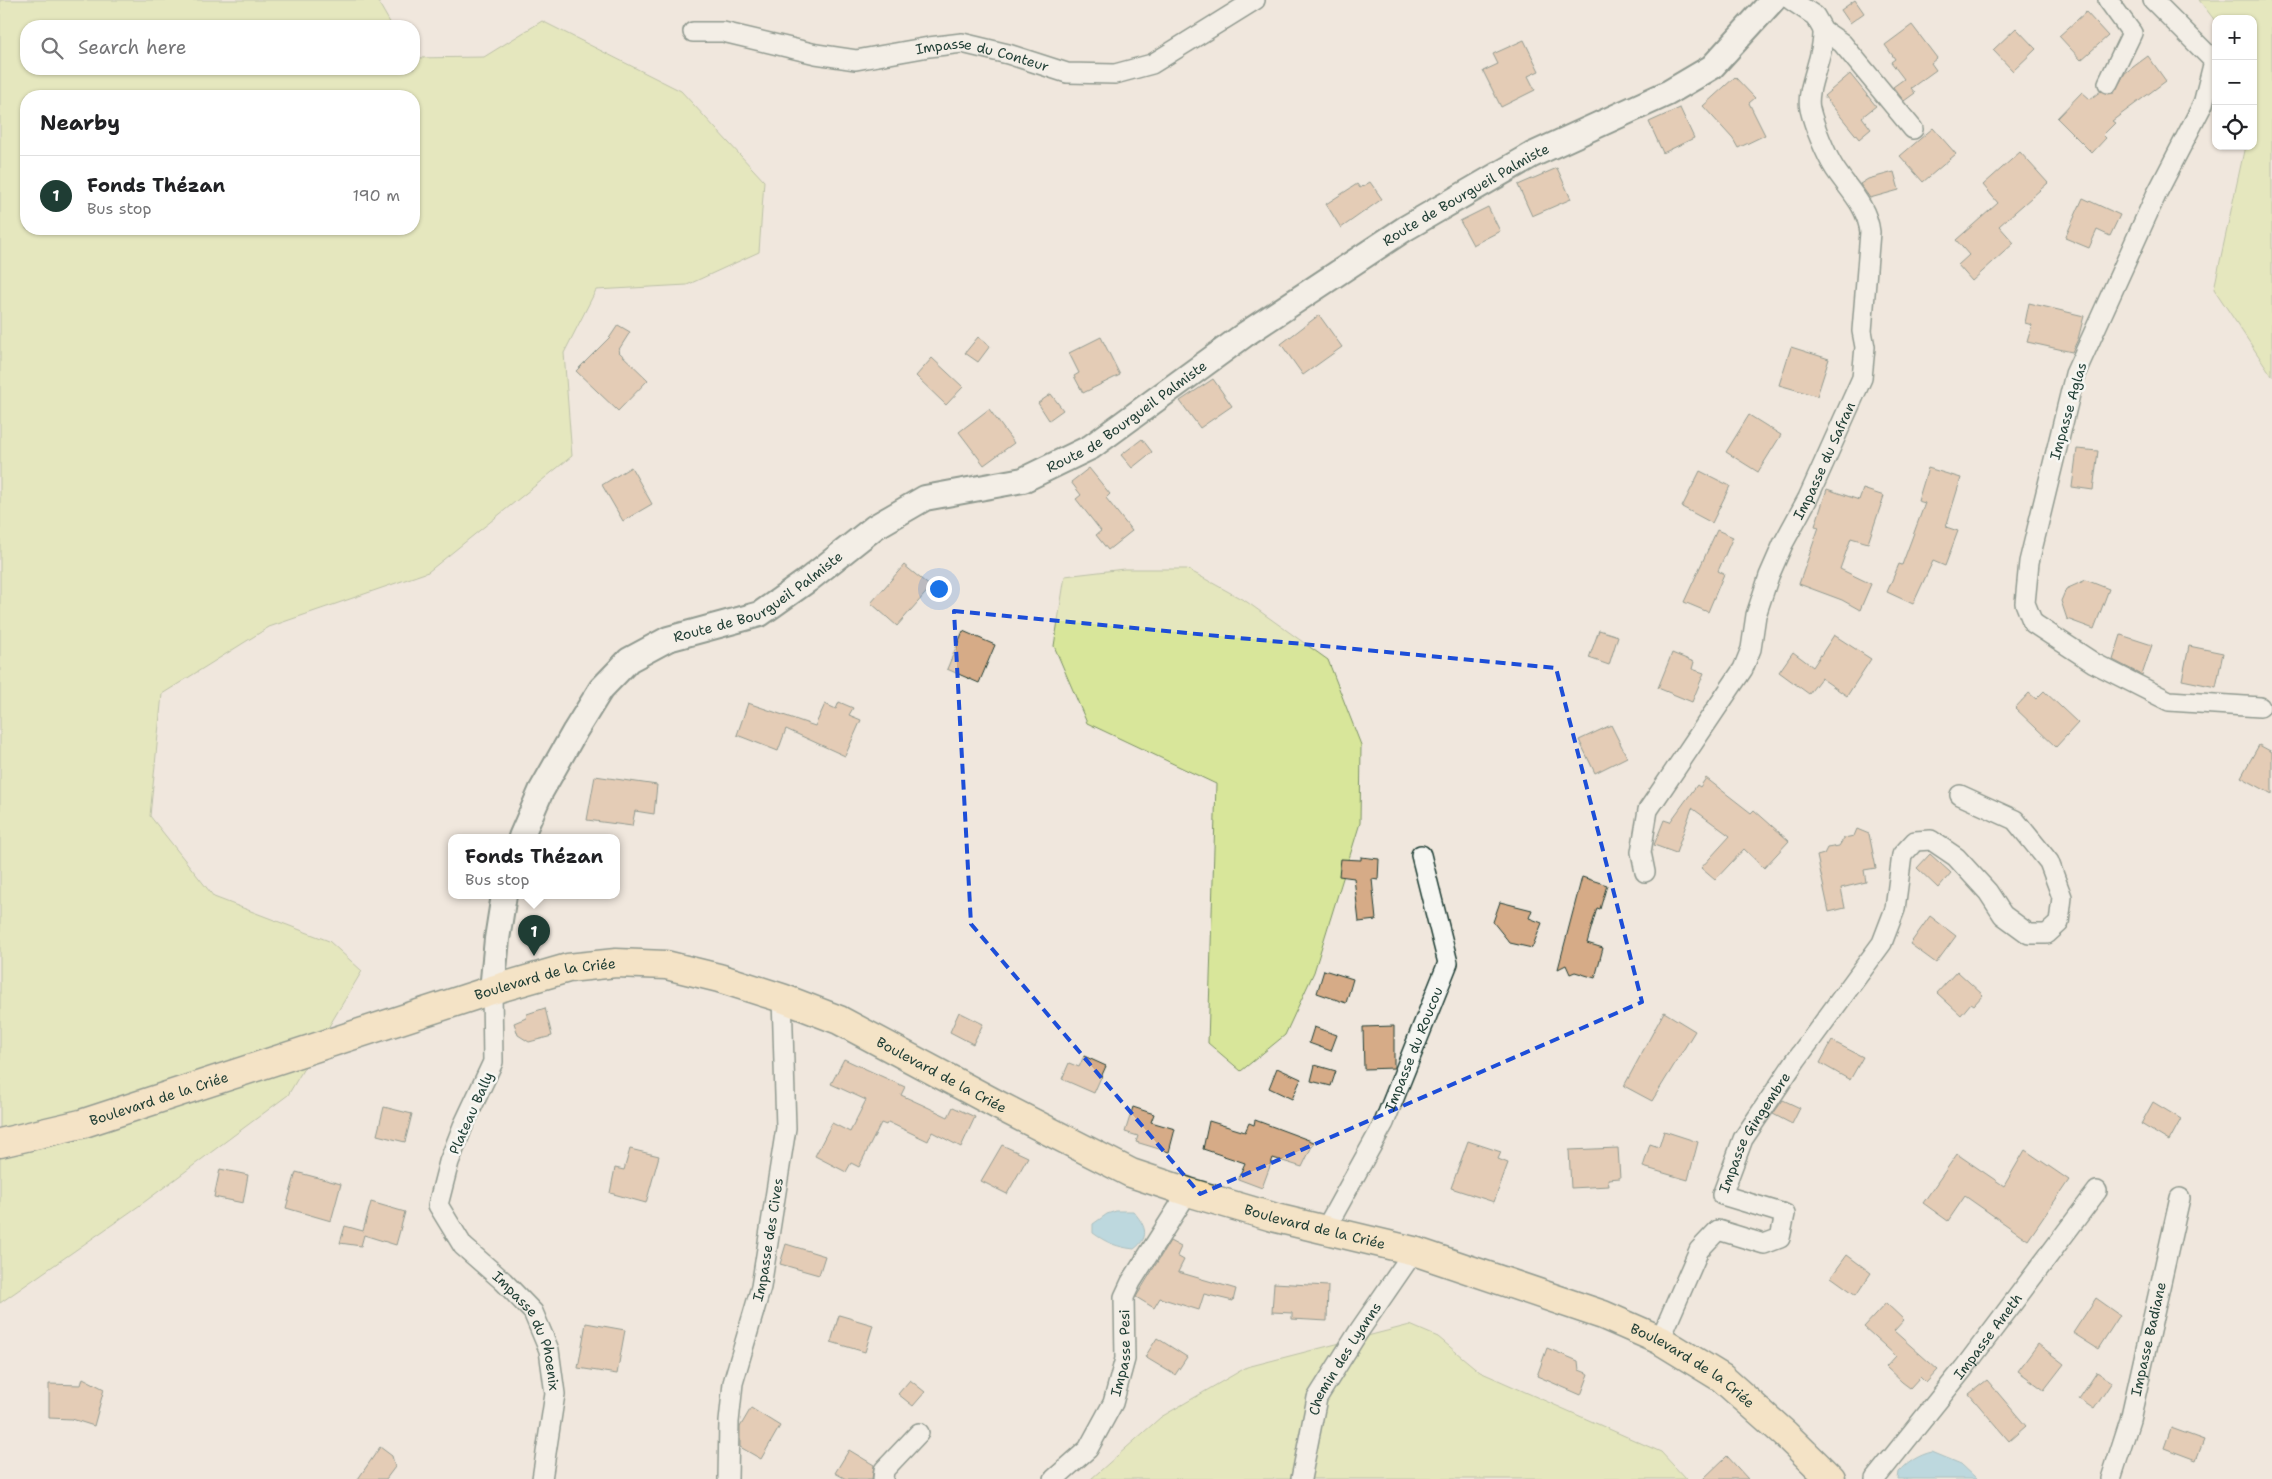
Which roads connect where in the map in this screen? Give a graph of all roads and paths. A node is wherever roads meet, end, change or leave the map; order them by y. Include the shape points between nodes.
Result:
1 (1254, 0) edge
2 (1773, 0) edge
3 (1791, 0) edge
4 (2108, 0) edge
5 (2153, 0) edge
6 (1823, 30) junction
7 (693, 32) dead end
8 (2108, 83) dead end
9 (1913, 129) dead end
10 (2260, 707) dead end
11 (1960, 795) dead end
12 (522, 834) edge
13 (1422, 855) dead end
14 (1645, 872) dead end
15 (503, 899) edge
16 (492, 990) junction
17 (782, 998) junction
18 (0, 1143) edge
19 (2098, 1191) dead end
20 (1188, 1192) junction
21 (2180, 1198) dead end
22 (438, 1205) joint
23 (1325, 1230) junction
24 (1414, 1251) junction
25 (1660, 1340) junction
26 (919, 1433) dead end
27 (542, 1479) edge
28 (728, 1479) edge
29 (883, 1479) edge
30 (1054, 1479) edge
31 (1301, 1479) edge
32 (1831, 1479) edge
33 (1875, 1479) edge
34 (2111, 1479) edge

1 - 7 street, Impasse du Conteur via 1152,64 1115,74 1067,73 1008,54 962,44 856,60 723,32
2 - 12 street, Route de Bourgueil Palmiste via 1712,67 1668,94 1532,155 1406,228 1247,333 1091,447 1023,480 925,498 875,527 760,614 668,639 629,660 601,689 575,731 541,791
3 - 6 street via 1815,16
4 - 8 street via 2132,33
5 - 10 street, Impasse Aglas via 2214,61 2203,104 2156,195 2076,374 2029,562 2025,603 2033,623 2094,663 2169,700
6 - 9 street via 1842,44
6 - 14 street, Impasse du Safran via 1822,51 1809,108 1835,168 1869,218 1862,378 1769,576 1743,669 1648,810 1641,852
11 - 25 street, Impasse Gingembre via 2015,820 2049,862 2062,898 2059,923 2048,934 2029,934 2003,915 1988,892 1956,858 1931,840 1915,842 1902,855 1895,909 1882,943 1742,1139 1722,1196 1785,1214 1780,1238 1764,1244 1718,1230 1699,1250
13 - 23 street, Impasse du Roucou via 1448,963 1384,1123
15 - 16 street
16 - 17 main road, Boulevard de la Criée via 568,968 616,963 666,965
16 - 18 main road, Boulevard de la Criée via 81,1124
16 - 22 street, Plateau Bally via 493,1062 449,1162
17 - 20 main road, Boulevard de la Criée via 839,1020 1131,1173
17 - 28 street, Impasse des Cives via 786,1128 762,1280 733,1382
19 - 33 street, Impasse Aneth
20 - 23 main road, Boulevard de la Criée
20 - 30 street, Impasse Pesi via 1124,1297 1125,1359 1113,1403 1088,1449
21 - 34 street, Impasse Badiane via 2130,1420
22 - 27 street, Impasse du Phoenix via 463,1246 533,1312 549,1350 556,1394
23 - 24 main road, Boulevard de la Criée
24 - 25 main road, Boulevard de la Criée via 1603,1315
24 - 31 street, Chemin des Lyanns via 1317,1398
25 - 32 main road, Boulevard de la Criée via 1722,1378
26 - 29 street via 884,1470

